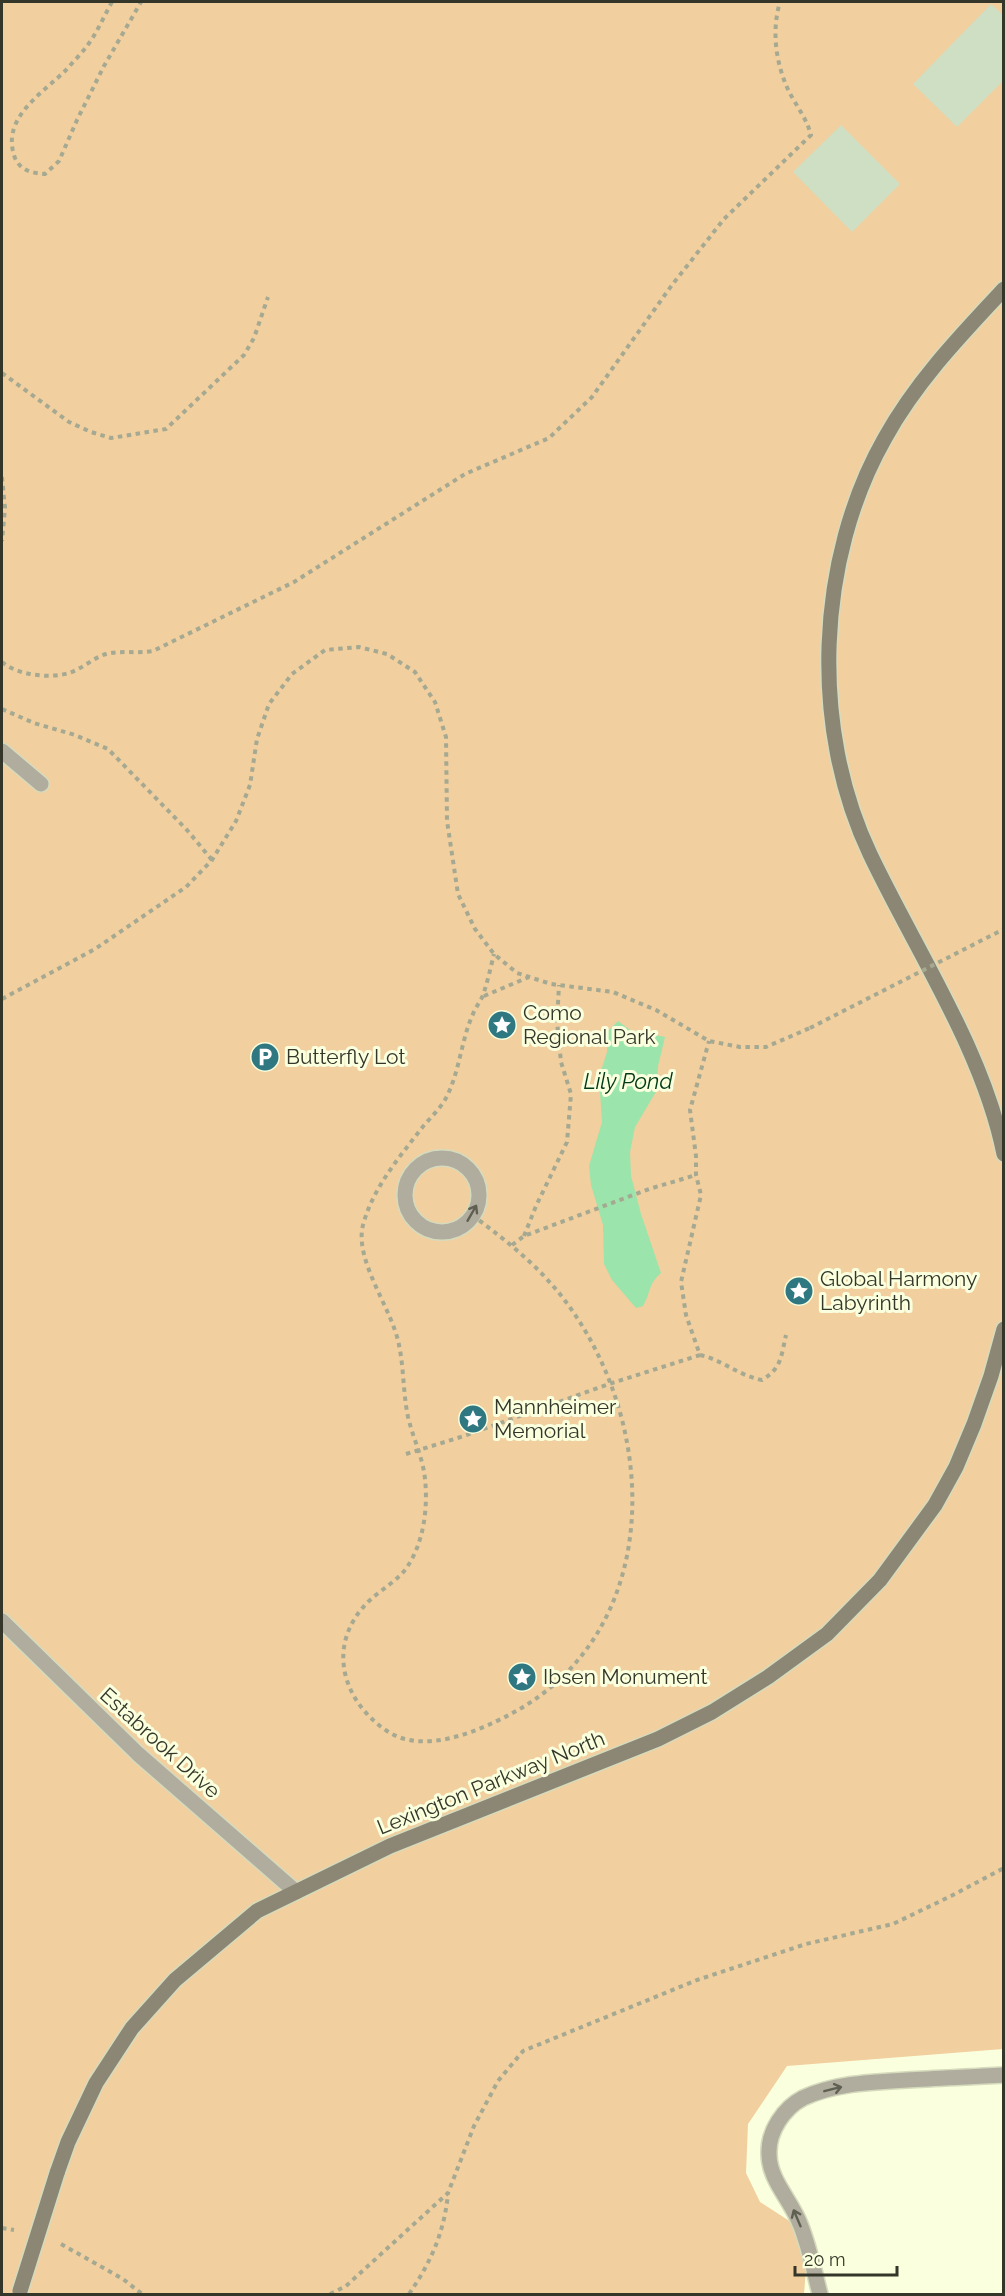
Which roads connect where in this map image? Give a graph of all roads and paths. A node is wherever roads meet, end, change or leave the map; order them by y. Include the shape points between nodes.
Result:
1 (112, 2) edge
2 (141, 2) edge
3 (780, 2) edge
4 (1004, 289) edge
5 (268, 297) dead end
6 (2, 373) edge
7 (2, 477) edge
8 (2, 542) edge
9 (2, 662) edge
10 (2, 709) edge
11 (2, 752) edge
12 (40, 784) dead end
13 (212, 860) junction
14 (1004, 929) edge
15 (494, 954) junction
16 (529, 977) junction
17 (559, 985) junction
18 (483, 997) junction
19 (2, 999) edge
20 (709, 1041) junction
21 (1004, 1154) edge
22 (696, 1175) junction
23 (472, 1215) junction
24 (524, 1236) junction
25 (512, 1245) junction
26 (1004, 1329) edge
27 (786, 1335) dead end
28 (700, 1355) junction
29 (609, 1384) junction
30 (418, 1451) junction
31 (406, 1454) dead end
32 (2, 1621) edge
33 (1004, 1868) edge
34 (296, 1892) junction
35 (1004, 2075) edge
36 (448, 2193) junction
37 (2, 2228) edge
38 (23, 2231) dead end
39 (54, 2240) dead end
40 (19, 2293) edge
41 (142, 2295) edge
42 (330, 2295) edge
43 (409, 2295) edge
44 (820, 2295) edge

1 - 2 path via 88,44 15,121 11,148 18,164 29,173 45,174 59,161 90,93
3 - 9 path via 776,52 786,85 811,135 724,219 592,398 549,438 465,474 294,582 153,651 116,652 69,673 46,675 24,673
4 - 21 main road via 914,391 884,440 857,499 841,554 831,610 828,675 835,741 848,796 872,857 977,1067
5 - 6 path via 244,355 166,429 111,438 91,432 69,422
7 - 8 path
10 - 13 path via 108,749
11 - 12 street
13 - 15 path via 236,820 250,785 257,739 269,704 292,674 325,650 359,647 387,654 415,672 435,702 446,737 447,821 458,894 475,929
13 - 19 path via 186,887 95,950
14 - 20 path, bridge via 766,1047
15 - 16 path via 517,973
15 - 18 path
16 - 17 path
16 - 18 path
17 - 20 path via 613,993 656,1010
17 - 24 path via 561,1062 571,1094 567,1142
18 - 30 path via 473,1014 445,1100 379,1185 363,1226 364,1260 399,1345 405,1404
20 - 22 path via 690,1110
22 - 24 path
22 - 28 path via 701,1195 681,1282 686,1315
23 -> 23 street via 479,1188 464,1165 448,1158 433,1159 417,1167 407,1184 406,1204 421,1226 439,1232 453,1231
23 - 25 path
24 - 25 path
25 - 29 path via 566,1302 591,1342
26 - 34 main road, Lexington Parkway North via 974,1424 935,1505 880,1580 827,1634 712,1712 658,1739 390,1846
27 - 28 path via 779,1365 762,1380
28 - 29 path
29 - 30 path
29 - 30 path via 625,1432 632,1472 633,1524 627,1564 609,1610 593,1641 570,1670 530,1704 450,1740 394,1736 357,1703 344,1672 344,1648 353,1621 368,1601 407,1569 417,1551 426,1514 425,1475
30 - 31 path
32 - 34 street, Estabrook Drive via 138,1754
33 - 36 path via 893,1924 806,1944 697,1980 523,2051 498,2081 474,2126
34 - 40 main road, Lexington Parkway North, bridge via 257,1911 241,1924 175,1980 132,2028 96,2083 68,2142
44 -> 35 street via 800,2224 772,2175 770,2146 782,2114 803,2098 861,2083
36 - 42 path via 346,2286
36 - 43 path via 439,2243
37 - 38 path
39 - 41 path via 123,2279

